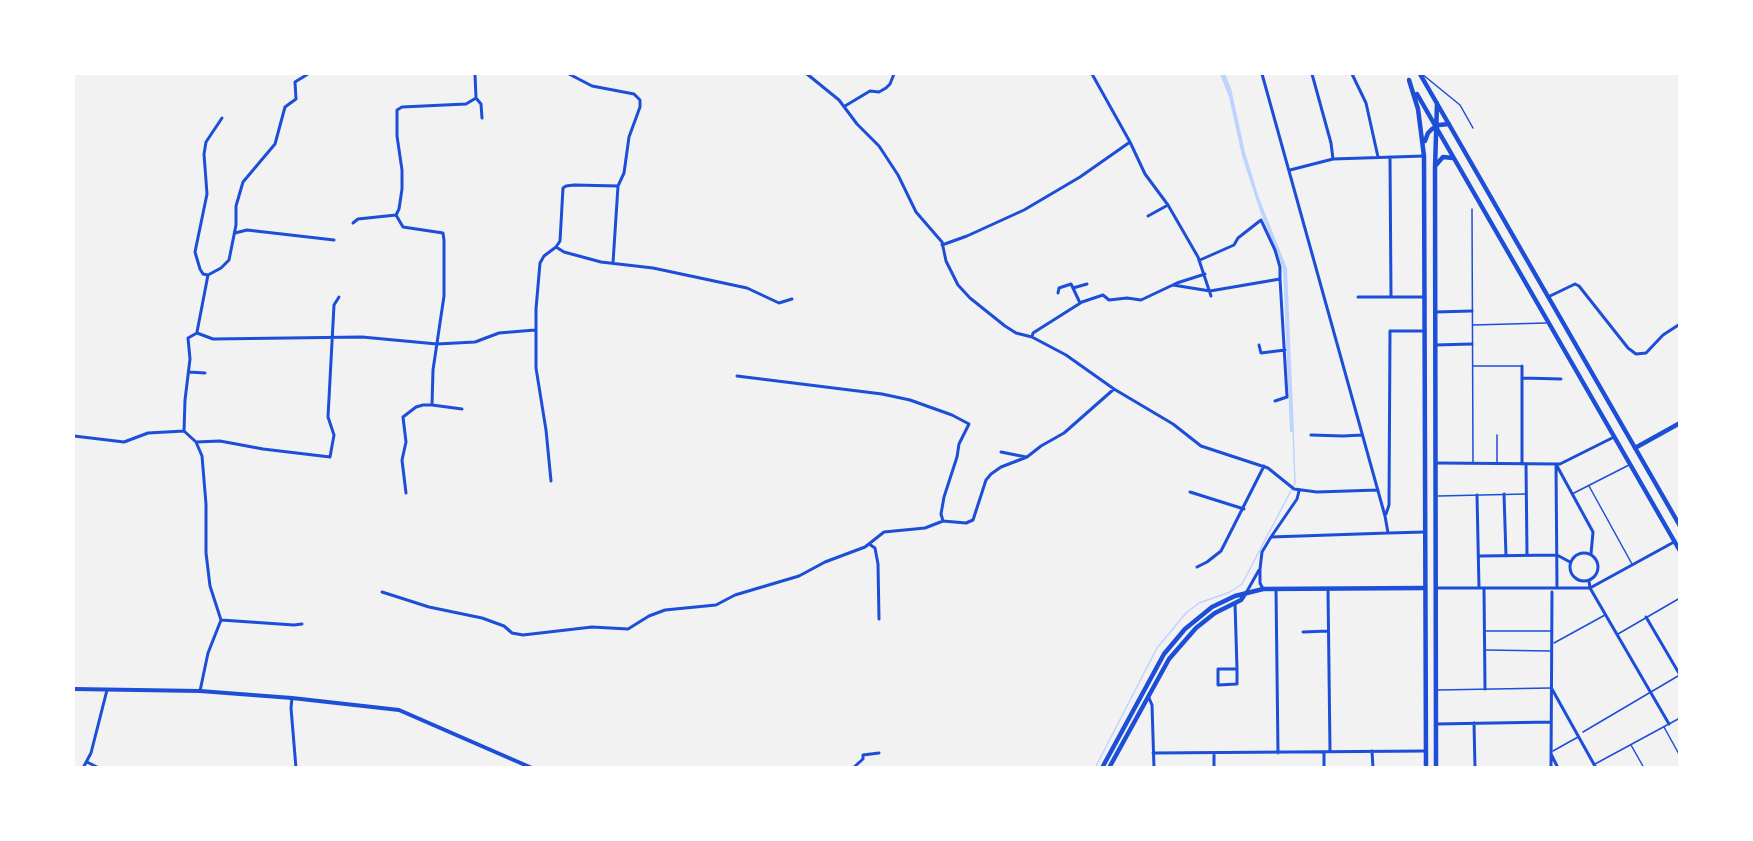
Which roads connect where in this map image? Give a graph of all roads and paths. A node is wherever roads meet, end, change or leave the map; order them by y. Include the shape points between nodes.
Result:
1 (308, 74) edge
2 (475, 74) edge
3 (569, 74) edge
4 (807, 74) edge
5 (894, 74) edge
6 (1092, 74) edge
7 (1262, 74) edge
8 (1312, 74) edge
9 (1352, 74) edge
10 (1405, 74) edge
11 (1421, 74) edge
12 (1409, 80) junction
13 (476, 98) junction
14 (1437, 103) junction
15 (845, 106) junction
16 (222, 118) dead end
17 (482, 118) dead end
18 (1449, 124) junction
19 (1436, 126) junction
20 (1473, 128) dead end
21 (1130, 142) junction
22 (1424, 144) junction
23 (1424, 156) junction
24 (1378, 157) junction
25 (1390, 157) junction
26 (1454, 158) junction
27 (1333, 159) junction
28 (1435, 168) junction
29 (1289, 170) junction
30 (618, 186) junction
31 (1168, 205) junction
32 (1472, 209) dead end
33 (396, 215) junction
34 (1148, 216) dead end
35 (353, 223) dead end
36 (235, 233) junction
37 (334, 240) dead end
38 (942, 245) junction
39 (556, 247) junction
40 (1200, 260) junction
41 (613, 263) junction
42 (1205, 274) junction
43 (208, 275) junction
44 (1280, 279) junction
45 (1087, 284) dead end
46 (1173, 285) junction
47 (1073, 288) junction
48 (1058, 293) dead end
49 (1210, 293) junction
50 (339, 297) dead end
51 (1358, 297) dead end
52 (1390, 297) junction
53 (1425, 297) junction
54 (1548, 297) junction
55 (792, 299) dead end
56 (1080, 303) junction
57 (1435, 312) junction
58 (1472, 312) junction
59 (1548, 322) junction
60 (1680, 324) edge
61 (1472, 325) junction
62 (535, 330) junction
63 (1425, 331) junction
64 (197, 333) junction
65 (332, 337) junction
66 (1032, 337) junction
67 (437, 344) junction
68 (1472, 344) junction
69 (1259, 345) dead end
70 (1435, 345) junction
71 (1285, 350) junction
72 (1473, 366) junction
73 (1522, 366) joint
74 (188, 372) junction
75 (205, 373) dead end
76 (737, 376) dead end
77 (1522, 378) junction
78 (1561, 379) dead end
79 (1114, 389) junction
80 (1275, 401) dead end
81 (432, 405) junction
82 (462, 409) dead end
83 (1680, 423) edge
84 (184, 430) junction
85 (1311, 435) dead end
86 (1362, 435) junction
87 (1497, 435) dead end
88 (74, 436) edge
89 (1614, 437) junction
90 (196, 442) junction
91 (1635, 448) junction
92 (1001, 452) dead end
93 (1624, 455) junction
94 (1028, 457) junction
95 (1435, 463) junction
96 (1473, 463) junction
97 (1497, 464) junction
98 (1524, 464) junction
99 (1556, 464) junction
100 (1630, 464) junction
101 (1264, 466) junction
102 (551, 481) dead end
103 (1589, 486) junction
104 (1378, 490) junction
105 (1299, 491) junction
106 (1190, 492) dead end
107 (406, 493) dead end
108 (1504, 494) junction
109 (1527, 494) junction
110 (1477, 495) junction
111 (1572, 495) junction
112 (1436, 496) junction
113 (1244, 509) junction
114 (1385, 516) junction
115 (943, 521) junction
116 (1680, 526) edge
117 (1425, 532) junction
118 (1388, 533) junction
119 (1271, 537) junction
120 (1674, 542) junction
121 (869, 544) junction
122 (1680, 551) edge
123 (1591, 554) junction
124 (1527, 555) junction
125 (1557, 555) junction
126 (1479, 556) junction
127 (1506, 556) junction
128 (1570, 562) junction
129 (1632, 564) junction
130 (1197, 567) dead end
131 (1260, 568) junction
132 (1589, 581) junction
133 (1425, 588) junction
134 (1436, 588) junction
135 (1481, 588) junction
136 (1557, 588) junction
137 (1590, 588) junction
138 (1263, 589) junction
139 (1276, 589) junction
140 (1328, 589) junction
141 (382, 592) dead end
142 (1552, 592) dead end
143 (1245, 594) junction
144 (1680, 598) edge
145 (1236, 603) junction
146 (1606, 615) junction
147 (1646, 618) junction
148 (879, 619) dead end
149 (221, 620) junction
150 (302, 624) dead end
151 (1328, 631) junction
152 (1484, 631) junction
153 (1551, 631) junction
154 (1304, 632) dead end
155 (1617, 634) junction
156 (1551, 644) junction
157 (1484, 650) junction
158 (1551, 651) junction
159 (1237, 669) junction
160 (1680, 675) edge
161 (107, 688) junction
162 (1551, 688) junction
163 (74, 689) edge
164 (1485, 689) junction
165 (1436, 690) junction
166 (200, 691) junction
167 (1651, 692) junction
168 (1148, 696) junction
169 (292, 698) junction
170 (1680, 718) edge
171 (1551, 722) junction
172 (1474, 723) junction
173 (1436, 724) junction
174 (1669, 724) junction
175 (1663, 727) junction
176 (1583, 732) dead end
177 (1578, 736) junction
178 (1631, 745) junction
179 (1330, 751) junction
180 (1372, 751) junction
181 (1426, 751) junction
182 (879, 753) dead end
183 (1153, 753) junction
184 (1214, 753) junction
185 (1278, 753) junction
186 (1324, 753) junction
187 (1551, 753) junction
188 (1680, 756) edge
189 (87, 762) junction
190 (1595, 766) edge
191 (83, 768) edge
192 (99, 768) edge
193 (296, 768) edge
194 (532, 768) edge
195 (853, 768) edge
196 (1102, 768) edge
197 (1109, 768) edge
198 (1154, 768) edge
199 (1214, 768) edge
200 (1324, 768) edge
201 (1372, 768) edge
202 (1426, 768) edge
203 (1436, 768) edge
204 (1475, 768) edge
205 (1551, 768) edge
206 (1558, 768) edge
207 (1644, 768) edge

1 - 36 street via 295,82 296,99 285,107 275,144 243,182 236,206
2 - 13 street
3 - 30 street via 592,86 634,94 640,100
4 - 15 street
5 - 15 street via 886,88 870,91
6 - 21 street
7 - 29 street
8 - 27 street
9 - 24 street via 1366,103
10 - 12 main road
11 - 14 main road
11 - 20 lane via 1460,105
12 - 19 main road
12 - 22 main road via 1416,96
13 - 17 street via 481,104
13 - 33 street via 466,104 397,110 402,170
14 - 18 main road
14 - 19 main road
15 - 38 street via 879,146 916,212
16 - 43 street via 206,142 207,194 195,252 200,269
18 - 19 main road
18 - 54 main road
19 - 22 main road
19 - 26 main road
19 - 28 main road
21 - 31 street via 1145,174
21 - 38 street via 1024,210
22 - 23 main road
23 - 25 street
23 - 53 main road
24 - 25 street
24 - 27 street
25 - 52 street
26 - 28 main road via 1443,157
26 - 59 main road
27 - 29 street
28 - 57 main road
29 - 86 street
30 - 39 street via 566,186
30 - 41 street
31 - 34 street
31 - 40 street
32 - 58 lane
33 - 35 street via 358,219
33 - 67 street via 404,227 443,233 444,296
36 - 37 street
36 - 43 street via 226,264
38 - 66 street via 951,273 970,298 1005,327
39 - 41 street
39 - 62 street via 540,263
40 - 42 street
40 - 44 street via 1234,245 1262,220 1275,250
41 - 55 street via 747,288 779,303
42 - 46 street
42 - 49 street
43 - 64 street
44 - 49 street
44 - 71 street
45 - 47 street
46 - 49 street
46 - 56 street via 1141,300 1108,300 1103,295
47 - 48 street via 1071,284 1059,288
47 - 56 street
50 - 65 street via 334,306
51 - 52 street
52 - 53 street
53 - 63 main road
54 - 60 street via 1575,284 1580,286 1636,354 1646,353
54 - 91 main road
56 - 66 street
57 - 58 street
57 - 70 main road
58 - 61 lane
59 - 61 lane
59 - 89 main road
61 - 68 lane
62 - 67 street via 499,333 475,342
62 - 102 street via 536,368
63 - 114 street via 1390,332 1389,505
63 - 117 main road
64 - 65 street via 213,339
64 - 74 street via 188,338
65 - 67 street
65 - 90 street via 328,417 334,435 330,457 220,441
66 - 79 street
67 - 81 street
68 - 70 street
68 - 72 lane
69 - 71 street via 1261,352
70 - 95 main road
71 - 80 street via 1287,397
72 - 73 lane
72 - 96 lane
73 - 77 street
74 - 75 street
74 - 84 street
76 - 115 street via 882,394 910,400 969,424 944,497
77 - 78 street
77 - 98 street
79 - 94 street via 1070,429
79 - 101 street via 1173,424 1201,446
81 - 82 street
81 - 107 street via 416,407 402,420
83 - 91 main road
84 - 88 street via 148,433 124,442
84 - 90 street
85 - 86 street
86 - 104 street
87 - 97 lane
89 - 93 main road
89 - 99 street
90 - 149 street via 204,470 210,586
91 - 93 main road
91 - 116 main road
92 - 94 street
93 - 100 main road
94 - 115 street via 991,474 973,520
95 - 96 street
95 - 112 main road
96 - 97 street
97 - 98 street
98 - 99 street
98 - 109 street
99 - 111 street
99 - 125 street
100 - 103 lane
100 - 120 main road
101 - 105 street
101 - 113 street
103 - 111 lane
103 - 129 lane
104 - 105 street
104 - 114 street
105 - 119 street
106 - 113 street
108 - 109 lane
108 - 110 lane
108 - 127 street
109 - 124 street
110 - 112 lane
110 - 126 street
111 - 123 street via 1593,532
112 - 134 main road
113 - 130 street via 1221,552
114 - 118 street
115 - 121 street via 925,528 884,532
117 - 118 street
117 - 133 main road
118 - 119 street
119 - 131 street
120 - 122 main road
120 - 129 street
121 - 141 street via 798,576 735,595 721,604 665,610 628,629 592,627 516,634 482,618
121 - 148 street via 875,548 878,564
123 - 128 street via 1576,554
123 - 132 street via 1599,566
124 - 125 street
124 - 127 street
125 - 128 street
125 - 136 street
126 - 127 street
126 - 135 street
128 - 132 street via 1572,575
129 - 137 street
131 - 138 street
131 - 143 street
132 - 137 street
133 - 140 main road
133 - 181 main road
134 - 135 street
134 - 165 main road
135 - 136 street
135 - 152 street
136 - 137 street
137 - 146 street
138 - 139 main road
138 - 143 main road
139 - 140 main road
139 - 185 street
140 - 151 street
142 - 153 street
143 - 145 main road
143 - 196 main road via 1212,607 1174,641
144 - 147 lane
145 - 159 street
145 - 168 main road via 1215,613 1189,634 1168,659
146 - 155 street
146 - 156 lane
147 - 155 lane
147 - 160 street
149 - 150 street
149 - 166 street via 208,653
151 - 154 street
151 - 179 street
152 - 153 lane
152 - 157 street
153 - 156 street
155 - 167 street
156 - 158 street
157 - 158 lane
157 - 164 street
158 - 162 street
159 - 159 street via 1237,684 1218,685 1218,669
160 - 167 lane
161 - 163 street
161 - 166 street
161 - 189 street
162 - 164 lane
162 - 171 street
162 - 177 street
164 - 165 lane
165 - 173 main road
166 - 169 street
167 - 174 street
167 - 176 lane
168 - 183 street via 1152,705
168 - 197 main road
169 - 193 street
169 - 194 street via 399,711
170 - 174 lane
171 - 172 street
171 - 187 street
172 - 173 street
172 - 204 street
173 - 203 main road
174 - 175 lane
175 - 178 lane
175 - 188 lane
177 - 187 lane
177 - 190 street
178 - 190 lane
178 - 207 lane
179 - 180 street
179 - 186 street
180 - 181 street
180 - 201 street
181 - 202 main road
182 - 195 street via 863,755
183 - 184 street
183 - 198 street
184 - 185 street
184 - 199 street
185 - 186 street
186 - 200 street
187 - 205 street
187 - 206 street
189 - 191 street
189 - 192 street

